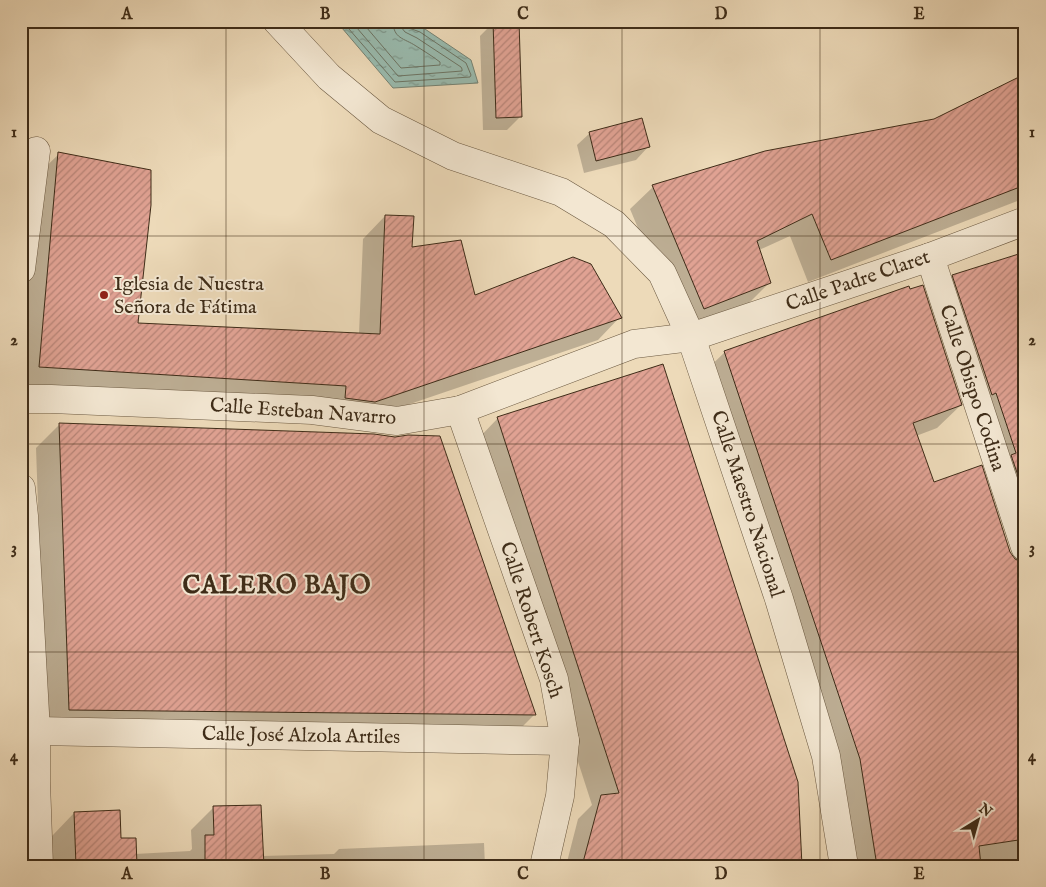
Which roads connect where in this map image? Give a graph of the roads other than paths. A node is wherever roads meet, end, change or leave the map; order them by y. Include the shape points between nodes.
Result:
1 (277, 21) edge
2 (36, 151) dead end
3 (1025, 221) edge
4 (930, 257) junction
5 (21, 269) edge
6 (691, 337) junction
7 (21, 399) edge
8 (460, 410) junction
9 (21, 488) edge
10 (23, 516) edge
11 (1025, 547) edge
12 (36, 731) junction
13 (565, 741) junction
14 (39, 866) edge
15 (544, 866) edge
16 (844, 866) edge

1 - 6 street, Calle Maestro Nacional via 329,77 381,120 453,156 562,192 614,224 662,273
2 - 5 street
3 - 4 street, Calle Padre Claret
4 - 6 street, Calle Padre Claret
4 - 11 street, Calle Obispo Codina
6 - 8 street, Calle Esteban Navarro via 634,344
6 - 16 street, Calle Maestro Nacional via 779,599 826,756
7 - 8 street, Calle Esteban Navarro via 312,410 396,421
8 - 13 street, Calle Robert Kosch via 554,679
9 - 10 street
10 - 12 street
12 - 13 street, Calle José Alzola Artiles
12 - 14 street
13 - 15 street, Calle Robert Kosch via 560,796

